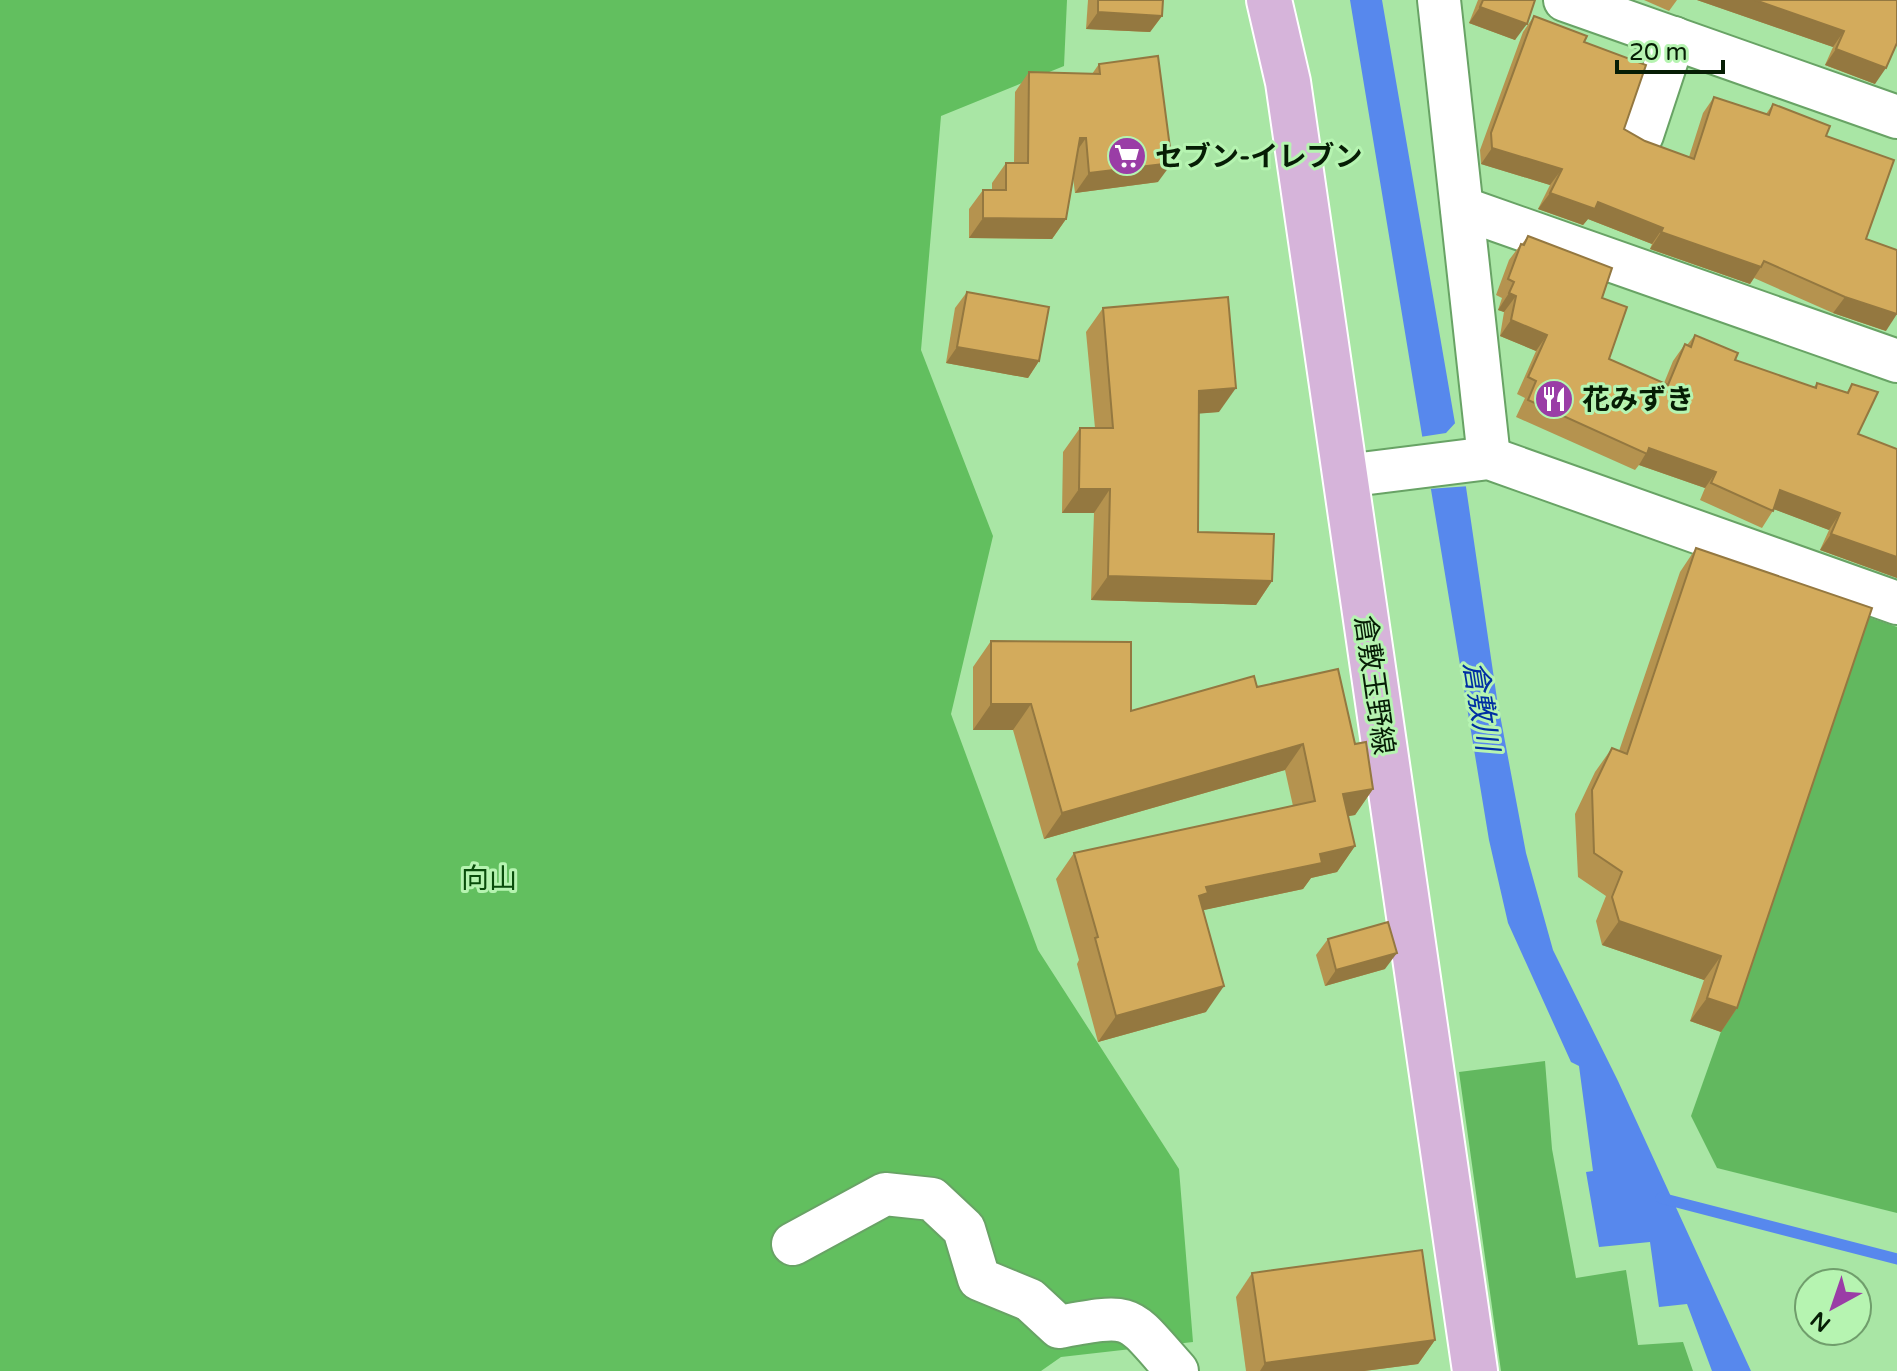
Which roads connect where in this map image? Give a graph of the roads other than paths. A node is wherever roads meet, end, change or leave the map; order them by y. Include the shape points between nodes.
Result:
1 (1269, 0) edge
2 (1439, 0) edge
3 (1565, 0) edge
4 (1674, 38) junction
5 (1897, 117) edge
6 (1642, 135) edge
7 (1462, 208) junction
8 (1897, 361) edge
9 (1483, 458) junction
10 (1345, 476) junction
11 (1897, 603) edge
12 (793, 1244) dead end
13 (1177, 1371) edge
14 (1475, 1371) edge

1 - 10 main road, 倉敷玉野線 via 1288,82
2 - 7 street
3 - 4 street
4 - 5 street
4 - 6 street
7 - 8 street
7 - 9 street
9 - 10 street
9 - 11 street
10 - 14 main road, 倉敷玉野線
12 - 13 street via 885,1194 932,1199 964,1229 979,1279 1030,1300 1059,1327 1111,1318 1132,1321

